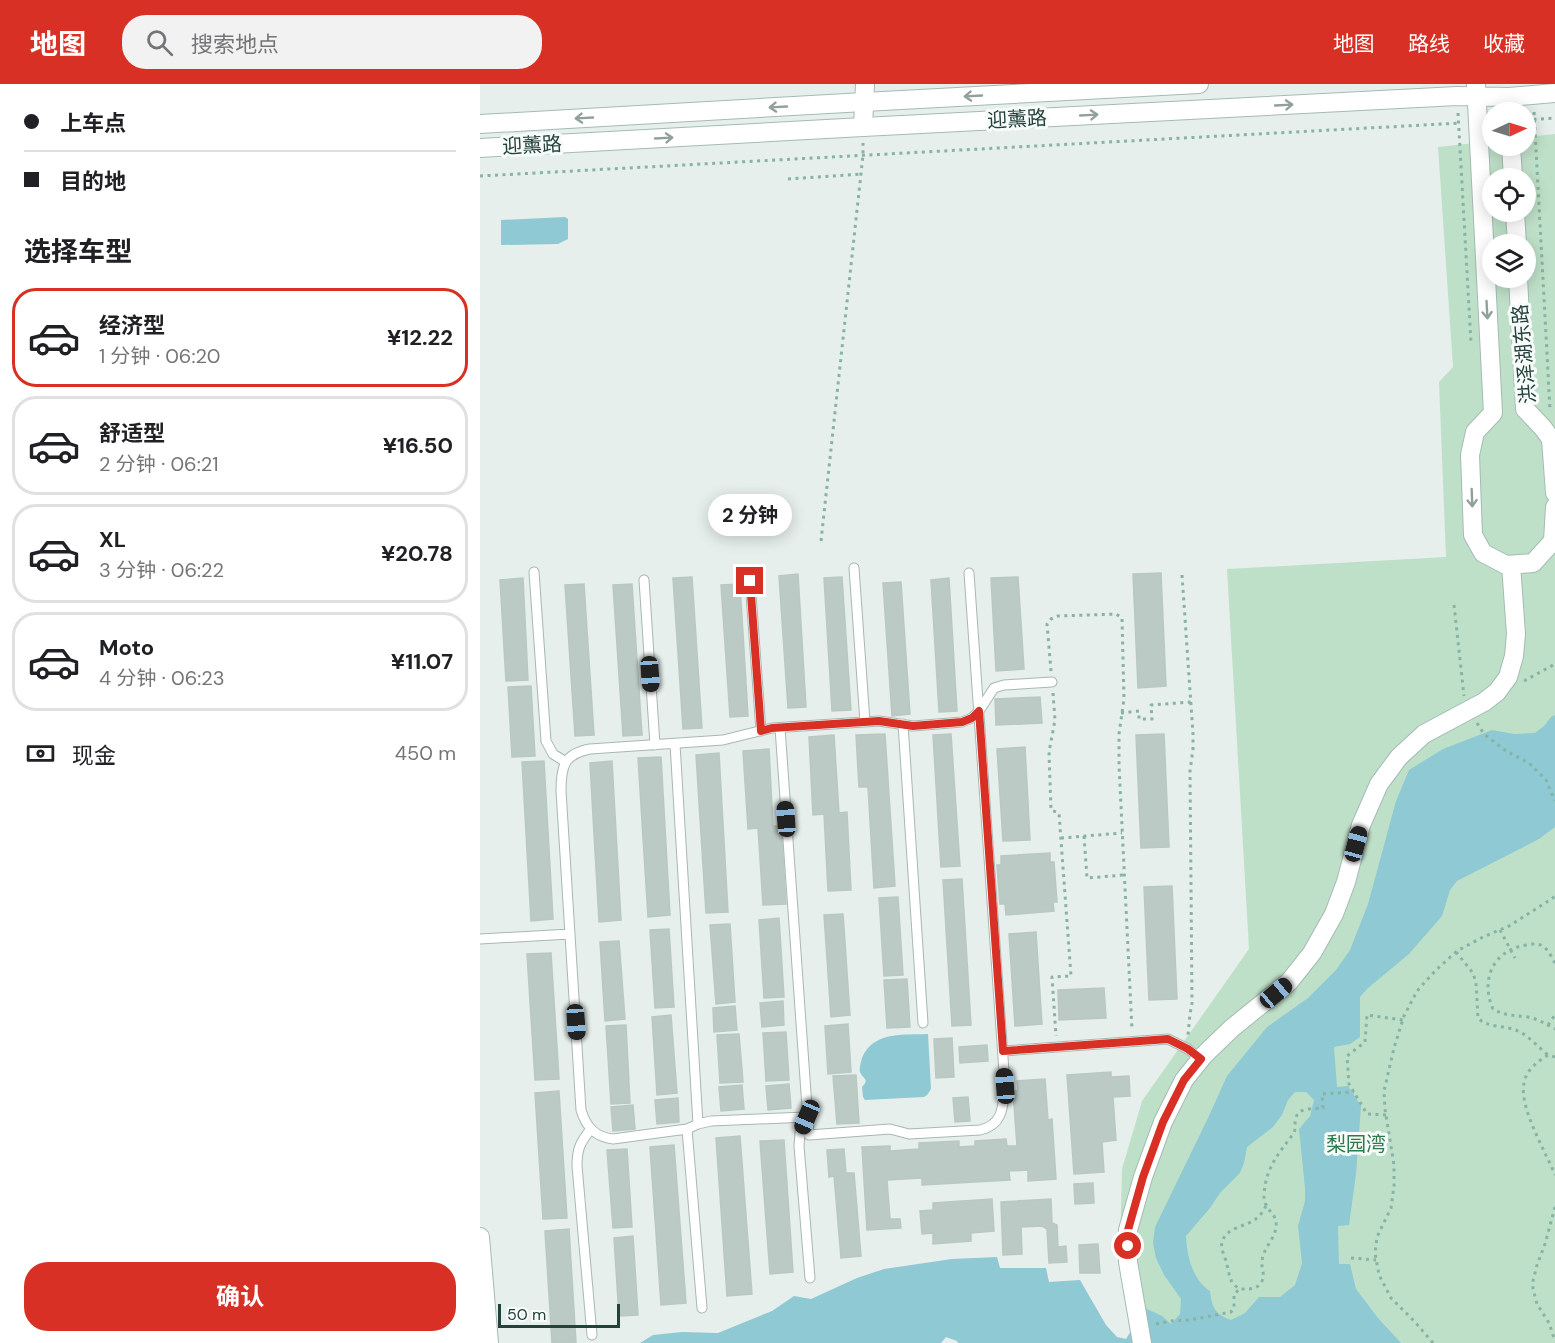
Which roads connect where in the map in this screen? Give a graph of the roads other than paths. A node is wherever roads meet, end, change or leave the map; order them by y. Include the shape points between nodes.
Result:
1 (1199, 84) edge
2 (1470, 92) edge
3 (864, 93) edge
4 (1555, 93) edge
5 (1509, 98) edge
6 (480, 124) edge
7 (862, 127) junction
8 (480, 148) edge
9 (1519, 288) edge
10 (1555, 493) edge
11 (1555, 507) edge
12 (1511, 565) junction
13 (854, 568) dead end
14 (534, 572) dead end
15 (969, 573) dead end
16 (644, 579) dead end
17 (750, 581) dead end
18 (1052, 682) road end
19 (979, 711) junction
20 (865, 722) junction
21 (903, 724) junction
22 (780, 728) junction
23 (761, 731) junction
24 (675, 744) junction
25 (655, 745) junction
26 (566, 762) junction
27 (570, 934) junction
28 (480, 939) edge
29 (923, 1023) dead end
30 (1003, 1051) junction
31 (1194, 1054) junction
32 (807, 1117) junction
33 (698, 1124) junction
34 (687, 1129) junction
35 (590, 1130) junction
36 (480, 1237) edge
37 (810, 1278) dead end
38 (702, 1308) dead end
39 (592, 1335) dead end
40 (1141, 1336) edge
41 (489, 1343) edge

1 -> 3 street, 迎薰路
2 - 5 street, 迎薰路
7 -> 2 street, 迎薰路
2 -> 12 street, 洪泽湖东路 via 1478,123 1493,413 1475,432 1470,455 1473,535 1482,553
3 -> 6 street, 迎薰路
3 - 7 street
4 - 5 street, 迎薰路
8 -> 7 street, 迎薰路
9 - 10 street, 洪泽湖东路 via 1525,409 1551,439
11 - 12 street via 1553,541 1533,563
12 - 31 street via 1516,634 1508,677 1484,702 1424,734 1400,757 1379,784 1361,825 1334,914 1312,953 1289,982
13 - 20 lane
14 - 26 lane via 546,741 553,754
15 - 19 lane
16 - 25 lane
17 - 23 lane
18 - 19 lane via 994,688
19 - 21 lane via 962,722
19 - 30 lane
20 - 21 lane
20 - 22 lane
21 - 29 lane
22 - 23 lane
22 - 32 lane
23 - 24 lane via 723,740
24 - 25 lane
24 - 33 lane
25 - 26 lane via 579,751
26 - 27 lane via 561,791
27 - 28 lane
27 - 35 lane via 582,1110
30 - 31 lane via 1168,1039
30 - 32 lane via 1004,1098 998,1120 989,1128 808,1135
31 - 40 street via 1163,1122 1128,1230 1128,1262
32 - 33 lane
32 - 37 lane via 799,1146
33 - 34 lane
34 - 35 lane via 613,1139
34 - 38 lane
35 - 39 lane via 580,1143 577,1166
36 - 41 street

